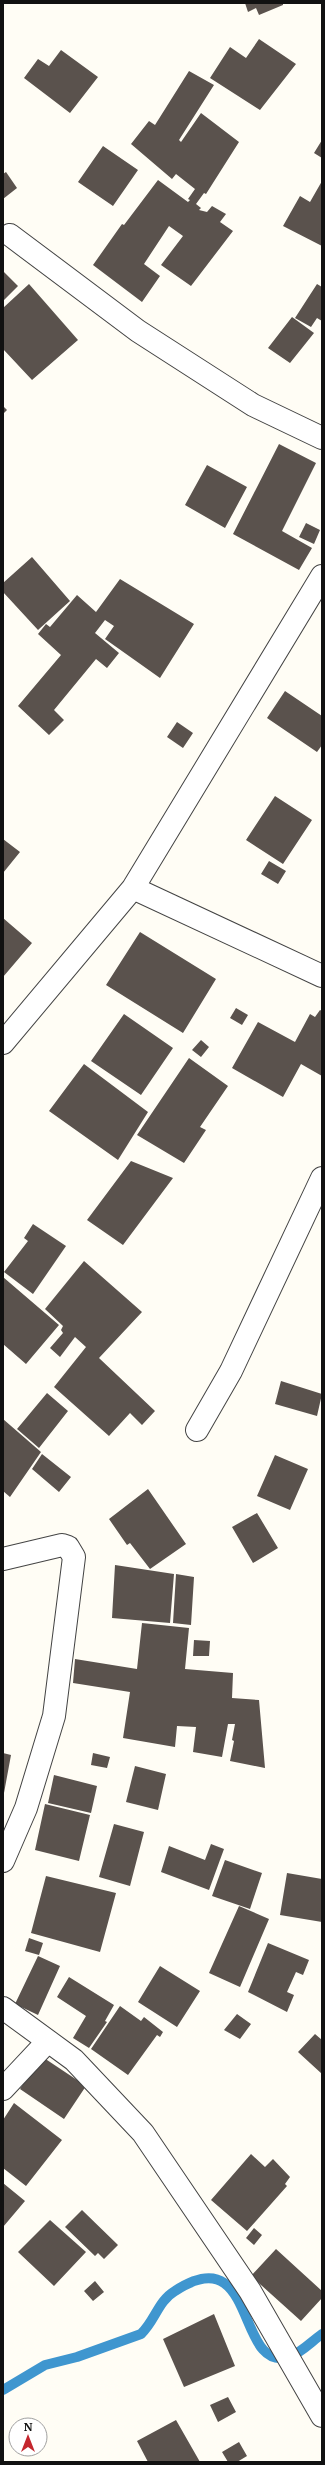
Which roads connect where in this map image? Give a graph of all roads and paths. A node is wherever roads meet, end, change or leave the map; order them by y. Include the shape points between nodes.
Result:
1 (10, 234) dead end
2 (322, 438) edge
3 (322, 576) edge
4 (133, 888) junction
5 (322, 976) edge
6 (3, 1043) edge
7 (322, 1178) edge
8 (197, 1430) dead end
9 (3, 1559) edge
10 (3, 1861) edge
11 (3, 2008) edge
12 (48, 2041) junction
13 (3, 2089) edge
14 (322, 2416) edge

1 - 2 street via 138,331 252,405
3 - 4 street
4 - 5 street
4 - 6 street
7 - 8 street via 231,1371
9 - 10 street via 62,1545 68,1547 74,1557 54,1716 26,1808
11 - 12 street
12 - 13 street
12 - 14 street via 74,2060 143,2133 250,2291

